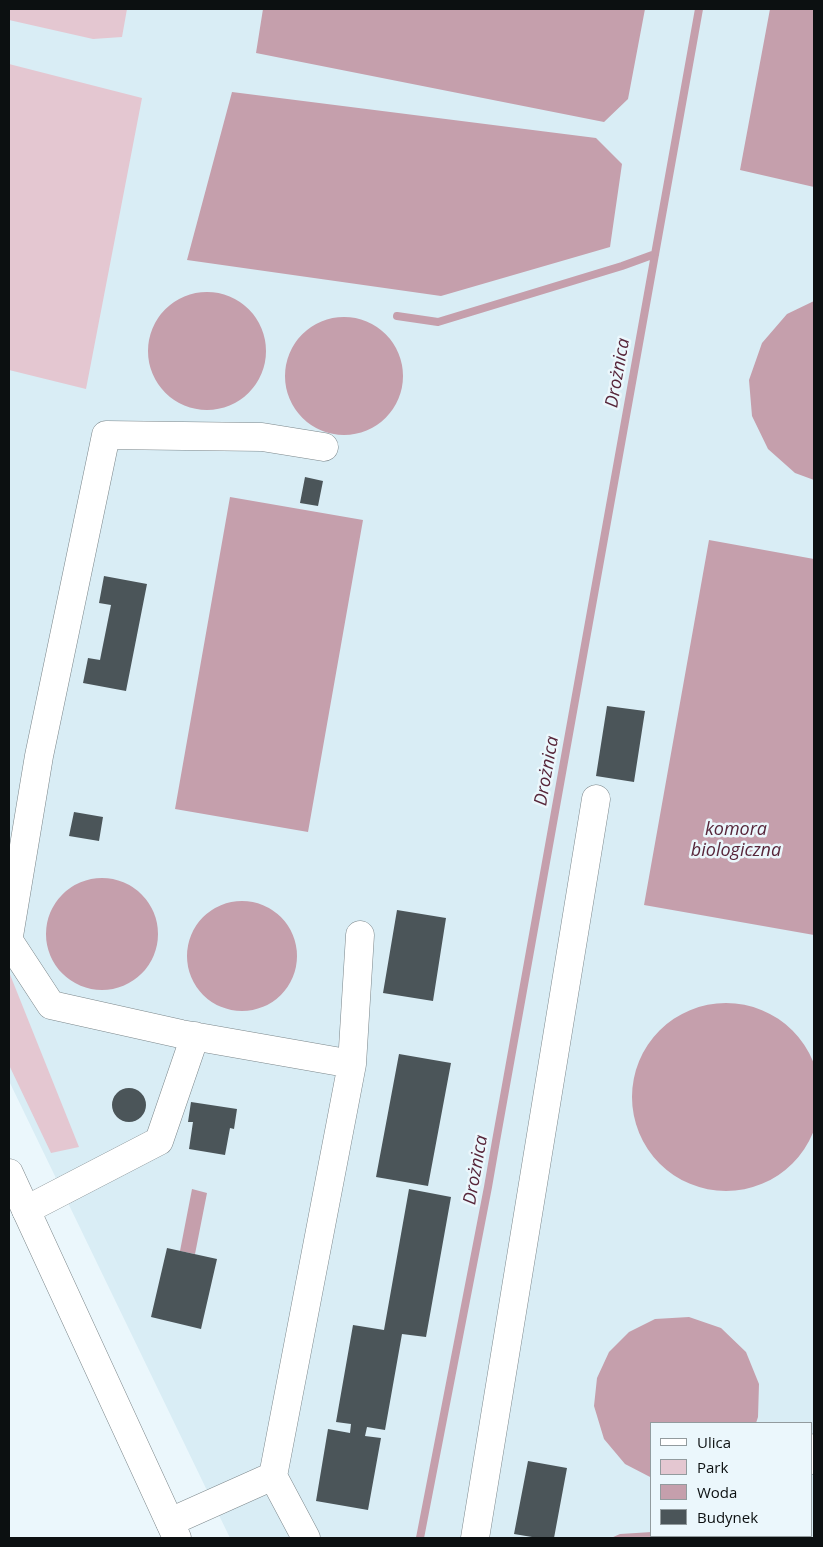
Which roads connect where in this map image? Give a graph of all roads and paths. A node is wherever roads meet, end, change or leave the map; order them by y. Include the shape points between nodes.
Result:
1 (324, 448) dead end
2 (596, 798) dead end
3 (360, 935) dead end
4 (9, 936) edge
5 (9, 941) edge
6 (195, 1036) junction
7 (352, 1064) junction
8 (9, 1173) edge
9 (26, 1210) junction
10 (273, 1476) junction
11 (174, 1530) edge
12 (306, 1538) edge
13 (476, 1538) edge

1 - 4 main road via 262,437 106,435 38,756
2 - 13 main road
3 - 7 main road
5 - 6 main road via 51,1005
6 - 7 main road
6 - 9 main road via 159,1141
7 - 10 main road
8 - 9 main road
9 - 11 main road
10 - 11 main road
10 - 12 main road

